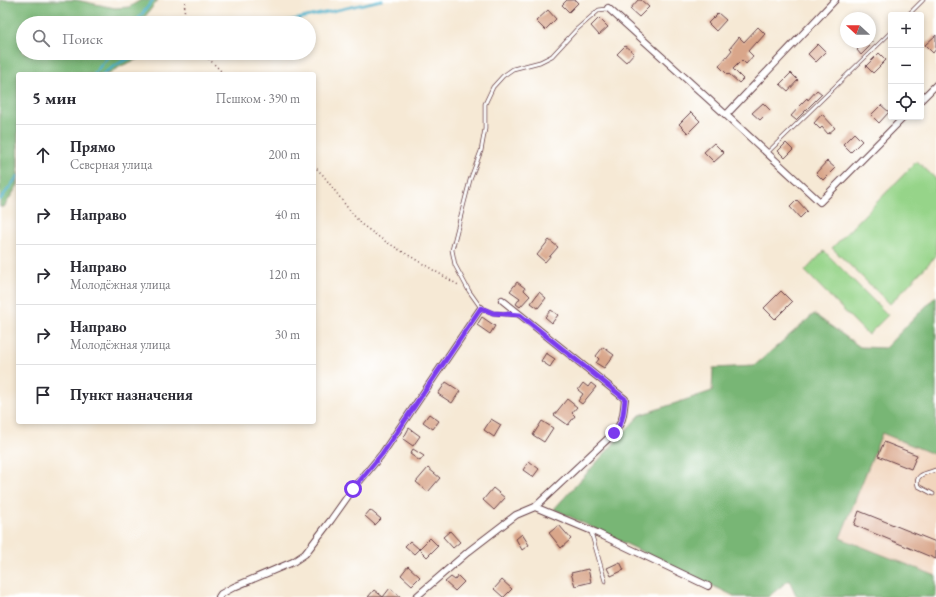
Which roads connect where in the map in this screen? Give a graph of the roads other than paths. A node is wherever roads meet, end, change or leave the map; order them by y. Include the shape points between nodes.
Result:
1 (835, 0) edge
2 (923, 0) edge
3 (608, 8) joint
4 (911, 12) edge
5 (888, 35) edge
6 (936, 85) edge
7 (924, 97) edge
8 (726, 115) junction
9 (901, 120) edge
10 (767, 153) junction
11 (502, 300) dead end
12 (481, 308) junction
13 (520, 315) junction
14 (936, 470) edge
15 (933, 494) dead end
16 (535, 507) junction
17 (590, 530) junction
18 (605, 581) dead end
19 (708, 586) dead end
20 (219, 597) edge
21 (416, 597) edge

1 - 8 street
2 - 4 lane
3 - 8 street
3 - 12 lane via 599,10 552,56 513,69 503,76 493,87 485,104 485,129 481,151 470,180 452,250 454,265
5 - 10 lane
6 - 7 street
8 - 10 street
9 - 10 street via 820,202
11 - 13 street
12 - 13 lane via 493,313
12 - 20 street via 382,454 305,554 293,562 234,587
13 - 16 street via 625,399 621,424 614,433
14 - 15 lane via 926,472 916,482 918,486
16 - 17 street
16 - 21 street via 516,515
17 - 18 lane
17 - 19 street

